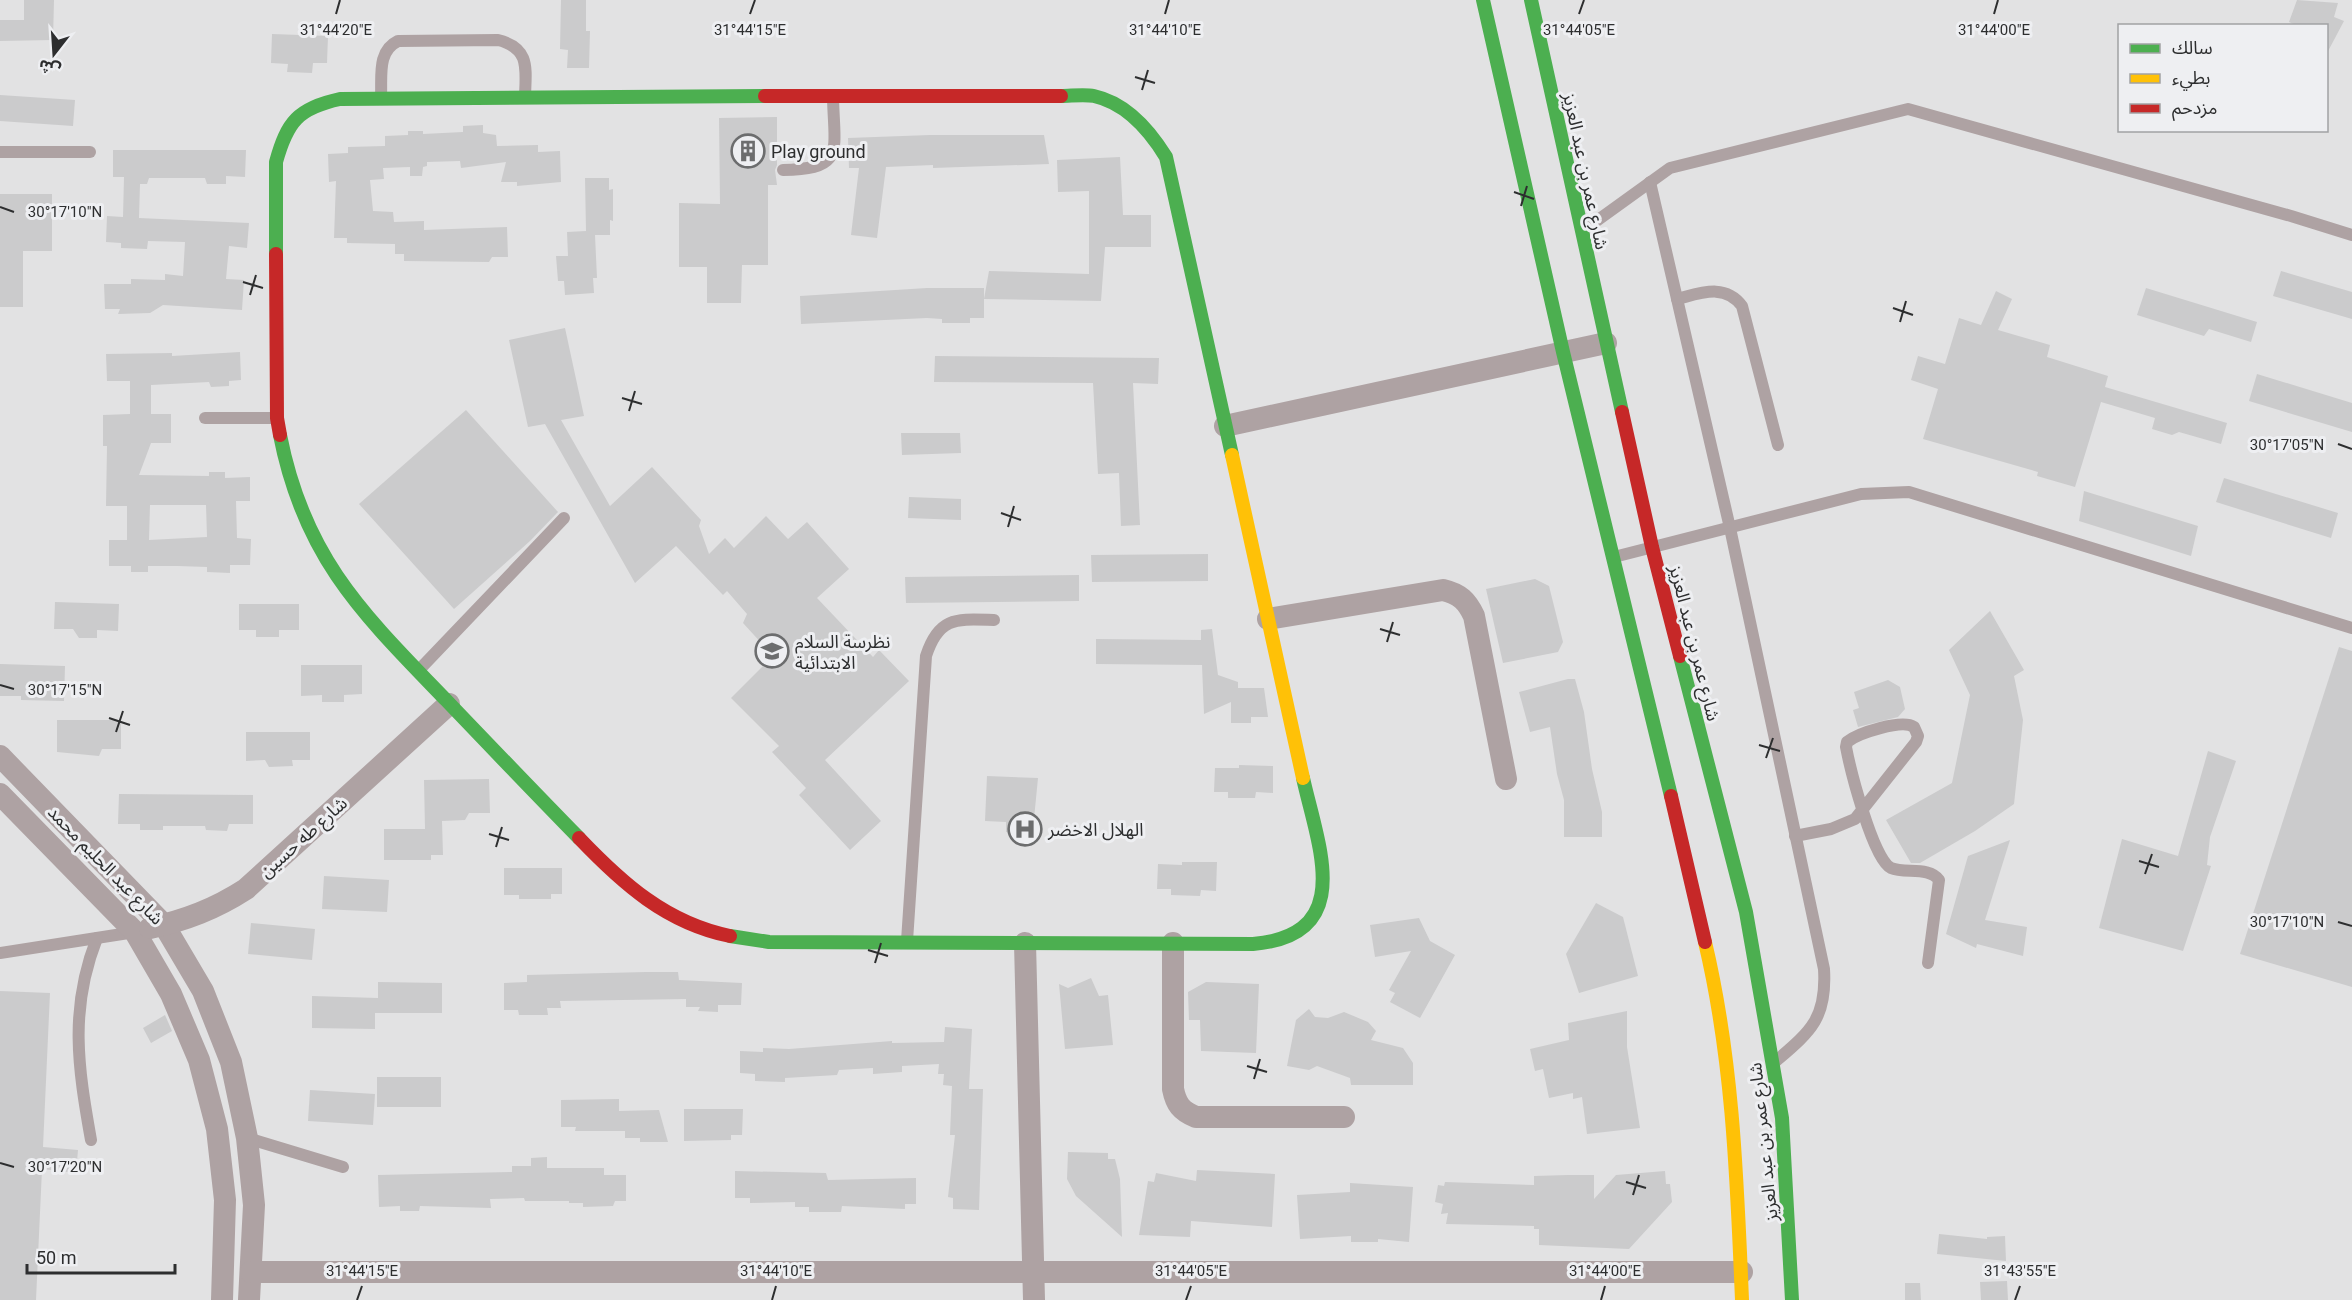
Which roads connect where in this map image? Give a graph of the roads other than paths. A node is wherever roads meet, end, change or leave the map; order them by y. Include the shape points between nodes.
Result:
1 (1483, 0) edge
2 (1532, 0) edge
3 (833, 96) junction
4 (381, 98) junction
5 (525, 98) junction
6 (0, 152) edge
7 (90, 152) dead end
8 (783, 170) dead end
9 (1650, 182) junction
10 (1581, 232) junction
11 (2352, 235) edge
12 (1677, 299) junction
13 (1606, 343) junction
14 (1563, 352) junction
15 (205, 418) dead end
16 (277, 418) junction
17 (1225, 426) junction
18 (1778, 445) dead end
19 (564, 518) dead end
20 (1730, 528) junction
21 (1652, 547) junction
22 (1614, 557) junction
23 (1268, 619) junction
24 (994, 620) dead end
25 (2352, 628) edge
26 (418, 671) junction
27 (449, 704) junction
28 (0, 756) edge
29 (1506, 779) dead end
30 (0, 794) edge
31 (1862, 812) junction
32 (1796, 836) junction
33 (164, 925) junction
34 (135, 932) junction
35 (97, 938) junction
36 (907, 942) junction
37 (1025, 943) junction
38 (1173, 943) junction
39 (0, 953) edge
40 (1928, 963) dead end
41 (1774, 1063) junction
42 (1344, 1117) dead end
43 (248, 1138) junction
44 (91, 1140) dead end
45 (343, 1167) dead end
46 (250, 1272) junction
47 (1034, 1272) junction
48 (1742, 1272) junction
49 (222, 1300) edge
50 (249, 1300) edge
51 (1034, 1300) edge
52 (1742, 1300) edge
53 (1792, 1300) edge

1 - 14 street, شارع عمر بن عبد العزيز
2 - 10 street, شارع عمر بن عبد العزيز
3 - 5 street
3 - 8 lane via 832,155 823,166
3 - 17 street via 1094,96 1124,108 1149,129 1166,157
4 - 5 street
4 - 5 lane via 384,52 389,45 398,41 498,40 512,44 522,53 526,66
4 - 16 street via 317,103 296,115 283,135 276,162
6 - 7 lane
9 - 10 lane
9 - 11 lane via 1670,168 1908,109
9 - 12 lane
10 - 13 street, شارع عمر بن عبد العزيز
12 - 18 lane via 1721,291 1742,306
12 - 20 lane
13 - 14 street
13 - 21 street, شارع عمر بن عبد العزيز
14 - 17 street
14 - 22 street, شارع عمر بن عبد العزيز
15 - 16 lane
16 - 26 street via 287,470 305,520 333,573 369,620
17 - 23 street
19 - 26 lane
20 - 21 lane
20 - 25 lane via 1861,494 1909,492
20 - 32 lane
21 - 22 lane
21 - 41 street, شارع عمر بن عبد العزيز via 1746,912
22 - 48 street, شارع عمر بن عبد العزيز via 1714,979 1734,1122
23 - 29 street via 1443,590 1457,594 1468,603 1474,616
23 - 38 street via 1325,891 1317,914 1300,933 1278,943
24 - 36 lane via 957,619 931,639 926,656
26 - 27 street
27 - 33 street, شارع طه حسين via 246,889 221,905
27 - 36 street via 615,876 648,904 686,924 726,937 769,942
28 - 33 street, شارع عبد الحليم محمد
30 - 34 street, شارع عبد الحليم محمد
31 - 31 lane via 1847,742 1910,724 1917,731 1916,742
31 - 32 lane via 1842,825
31 - 40 lane via 1885,864 1894,869 1933,874 1939,880
32 - 41 lane via 1824,969 1825,991 1815,1023
33 - 34 street, شارع طه حسين
33 - 43 street, شارع عبد الحليم محمد via 203,991 231,1062
34 - 35 lane
34 - 49 street, شارع عبد الحليم محمد via 176,1005 199,1060 217,1129 225,1200
35 - 39 lane
35 - 44 lane via 85,971 77,1015 79,1076
36 - 37 street
37 - 38 street
37 - 47 street
38 - 42 street via 1173,1089 1175,1101 1184,1112 1196,1117
41 - 53 street, شارع عمر بن عبد العزيز via 1782,1118
43 - 45 lane
43 - 46 street, شارع عبد الحليم محمد via 254,1204
46 - 47 street
46 - 50 street, شارع عبد الحليم محمد
47 - 48 street
47 - 51 street
48 - 52 street, شارع عمر بن عبد العزيز

